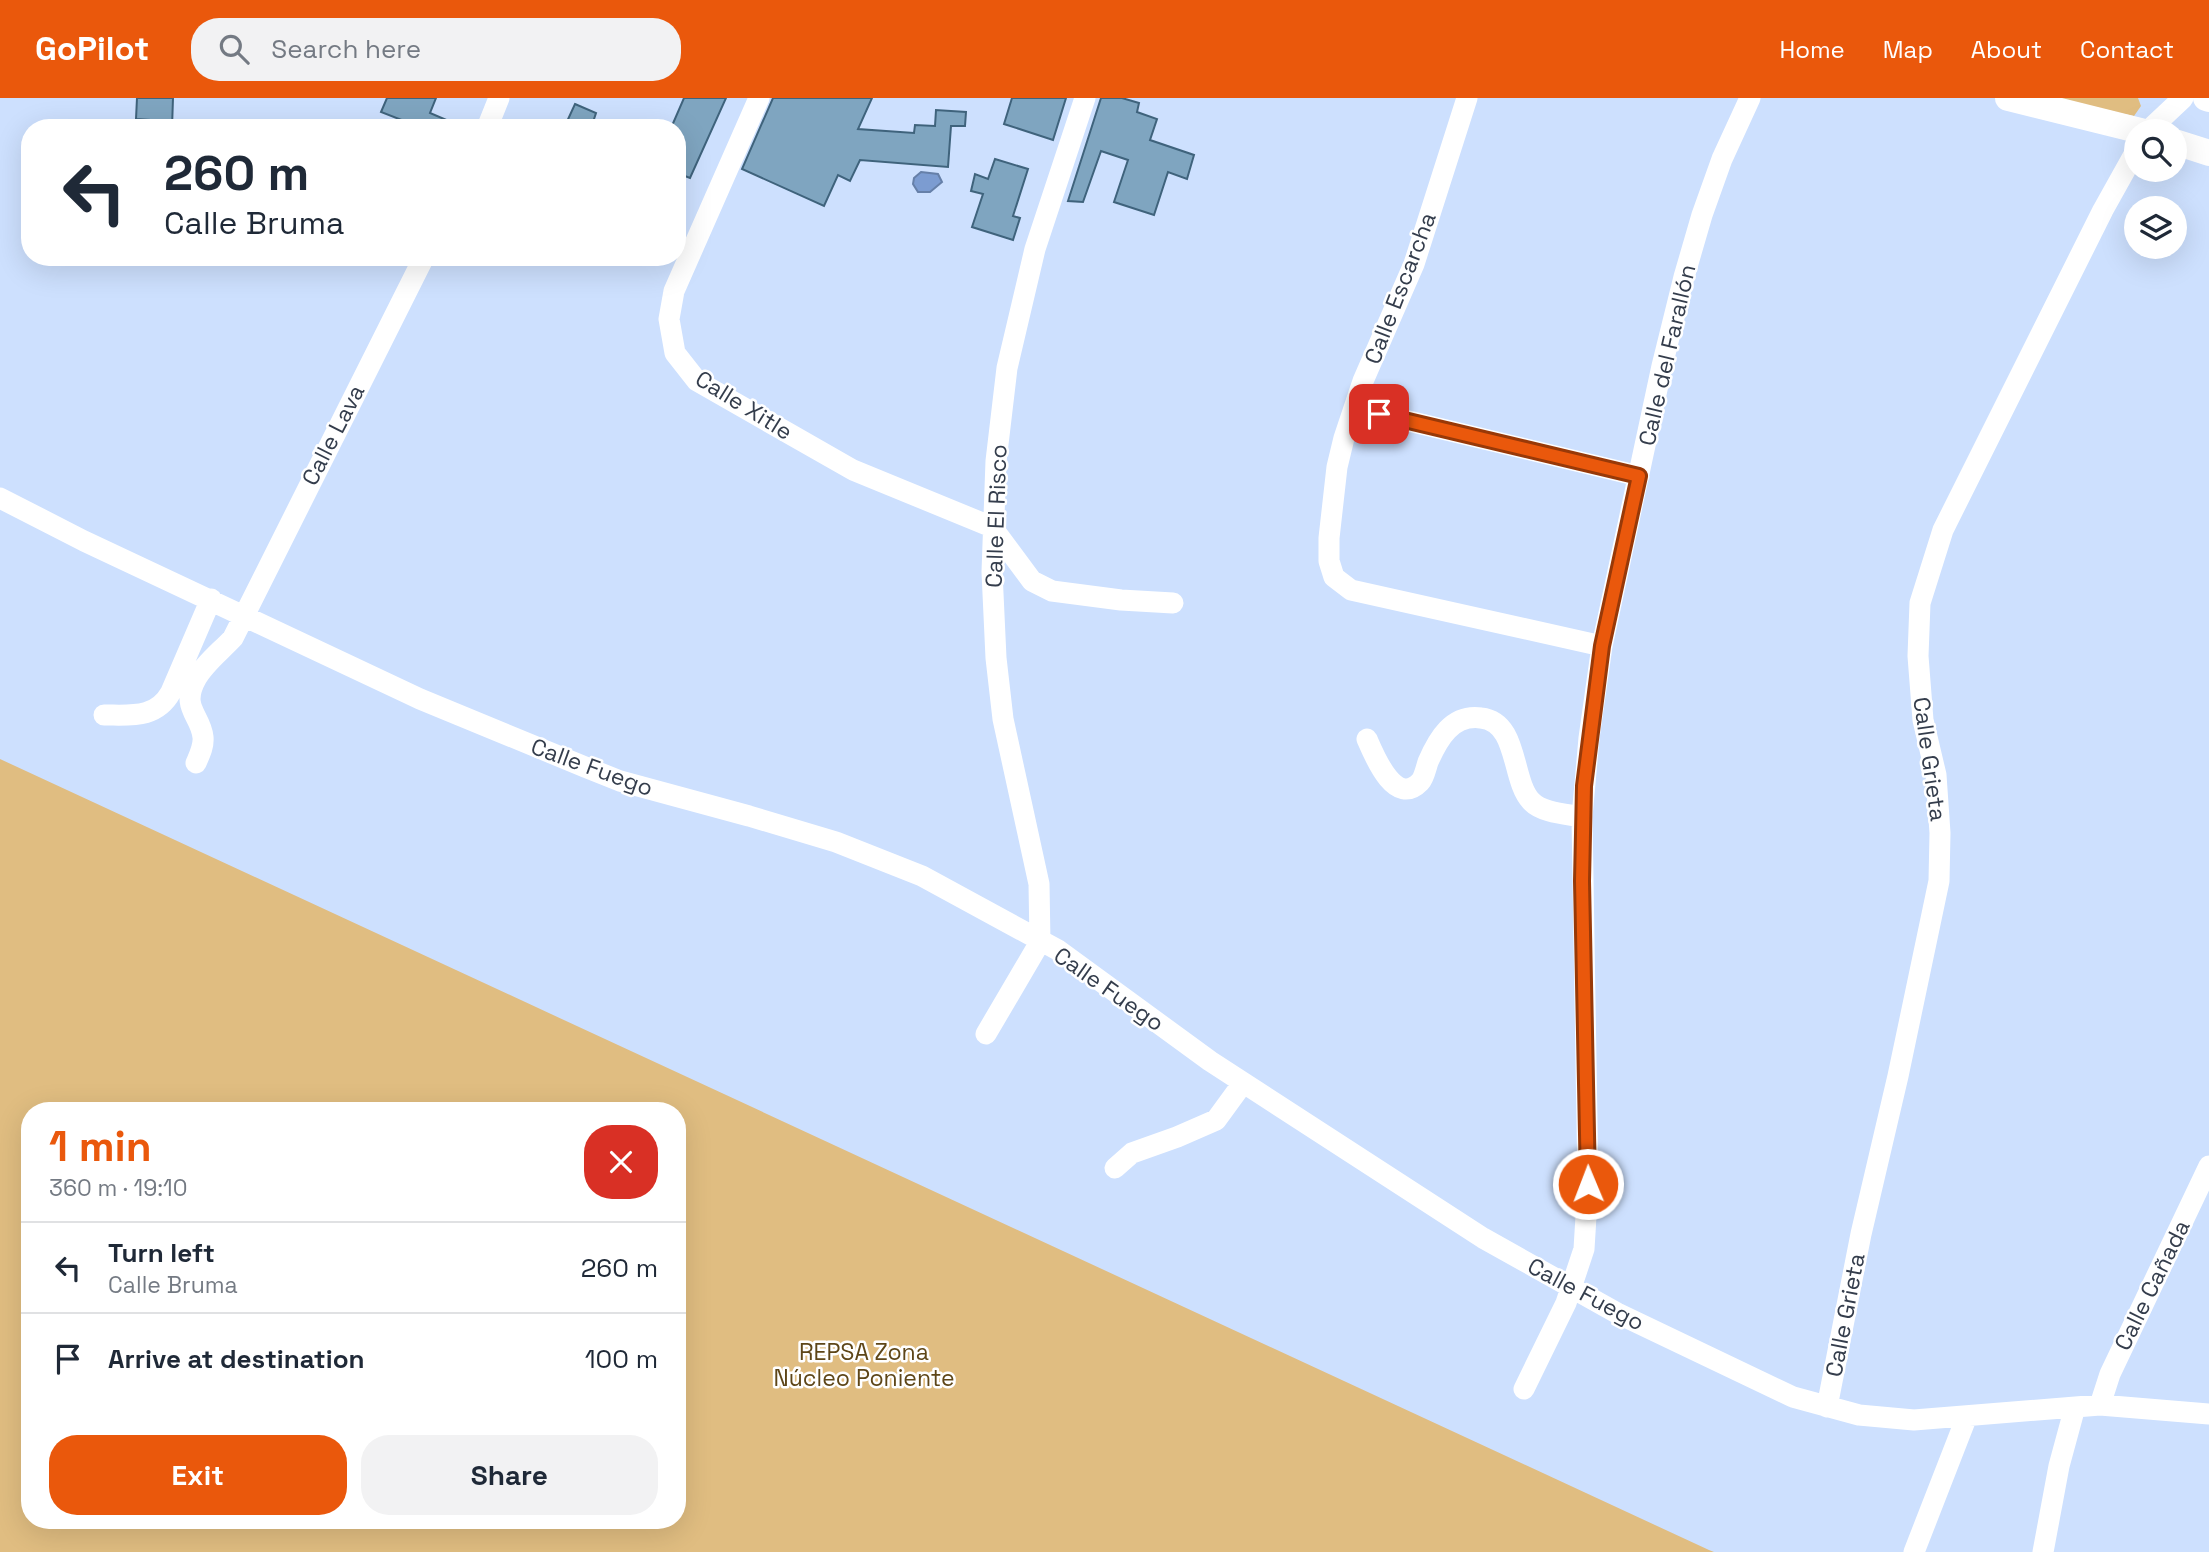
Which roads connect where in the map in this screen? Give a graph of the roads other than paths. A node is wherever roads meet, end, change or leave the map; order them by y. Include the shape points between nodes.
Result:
1 (499, 98) edge
2 (759, 98) edge
3 (1085, 98) edge
4 (1466, 98) edge
5 (1749, 98) edge
6 (2008, 98) edge
7 (2183, 98) edge
8 (491, 119) edge
9 (2160, 119) edge
10 (2124, 127) edge
11 (2187, 146) edge
12 (2209, 153) edge
13 (2124, 172) edge
14 (686, 264) edge
15 (419, 266) edge
16 (685, 266) edge
17 (1354, 408) junction
18 (1639, 476) junction
19 (0, 498) edge
20 (992, 527) junction
21 (211, 599) junction
22 (1172, 603) dead end
23 (244, 614) junction
24 (1602, 646) junction
25 (104, 715) dead end
26 (1367, 739) dead end
27 (196, 763) dead end
28 (1582, 817) junction
29 (1040, 942) junction
30 (986, 1034) dead end
31 (1243, 1083) junction
32 (2209, 1166) edge
33 (1115, 1168) dead end
34 (1572, 1288) junction
35 (1524, 1389) dead end
36 (2100, 1405) junction
37 (1827, 1407) junction
38 (2075, 1407) junction
39 (2209, 1414) edge
40 (1967, 1416) junction
41 (1914, 1552) edge
42 (2043, 1552) edge

1 - 8 street
2 - 14 street, Calle Xitle
3 - 20 street, Calle El Risco via 1035,249 1007,368
4 - 17 street, Calle Escarcha via 1414,264
5 - 18 street, Calle del Farallón via 1699,228 1662,366
6 - 10 main road
7 - 9 street
11 - 12 main road
13 - 37 street, Calle Grieta via 1943,530 1920,603 1918,656 1923,720 1936,775 1938,881
15 - 23 street, Calle Lava
16 - 20 street, Calle Xitle via 669,319 675,353 697,381 853,470
17 - 18 street
17 - 24 street, Calle Escarcha via 1337,467 1329,538 1334,577 1351,590
18 - 24 street, Calle del Farallón
19 - 21 street, Calle Fuego
20 - 22 street via 1032,581 1052,591
20 - 29 street, Calle El Risco via 1003,719 1039,884
21 - 23 street, Calle Fuego
21 - 25 street via 163,704 141,715
23 - 27 street, Calle Lava via 233,638 192,689 191,710 203,734
23 - 29 street, Calle Fuego via 420,699 608,776 836,842 922,876
24 - 28 street, Calle del Farallón
26 - 28 street via 1392,783 1411,787 1421,782 1441,735 1459,722 1483,718 1499,727 1513,748 1520,785 1532,804
28 - 34 street, Calle del Farallón via 1588,1184 1584,1249
29 - 30 street
29 - 31 street, Calle Fuego via 1058,950
31 - 33 street via 1216,1120 1132,1153
31 - 34 street, Calle Fuego via 1483,1238
32 - 36 street, Calle Cañada via 2110,1374
34 - 35 street, Calle del Farallón
34 - 37 street, Calle Fuego via 1700,1354 1793,1397
36 - 38 street, Calle Fuego
36 - 39 street, Calle Fuego
37 - 40 street, Calle Fuego via 1914,1420
38 - 40 street, Calle Fuego
38 - 42 street
40 - 41 street

